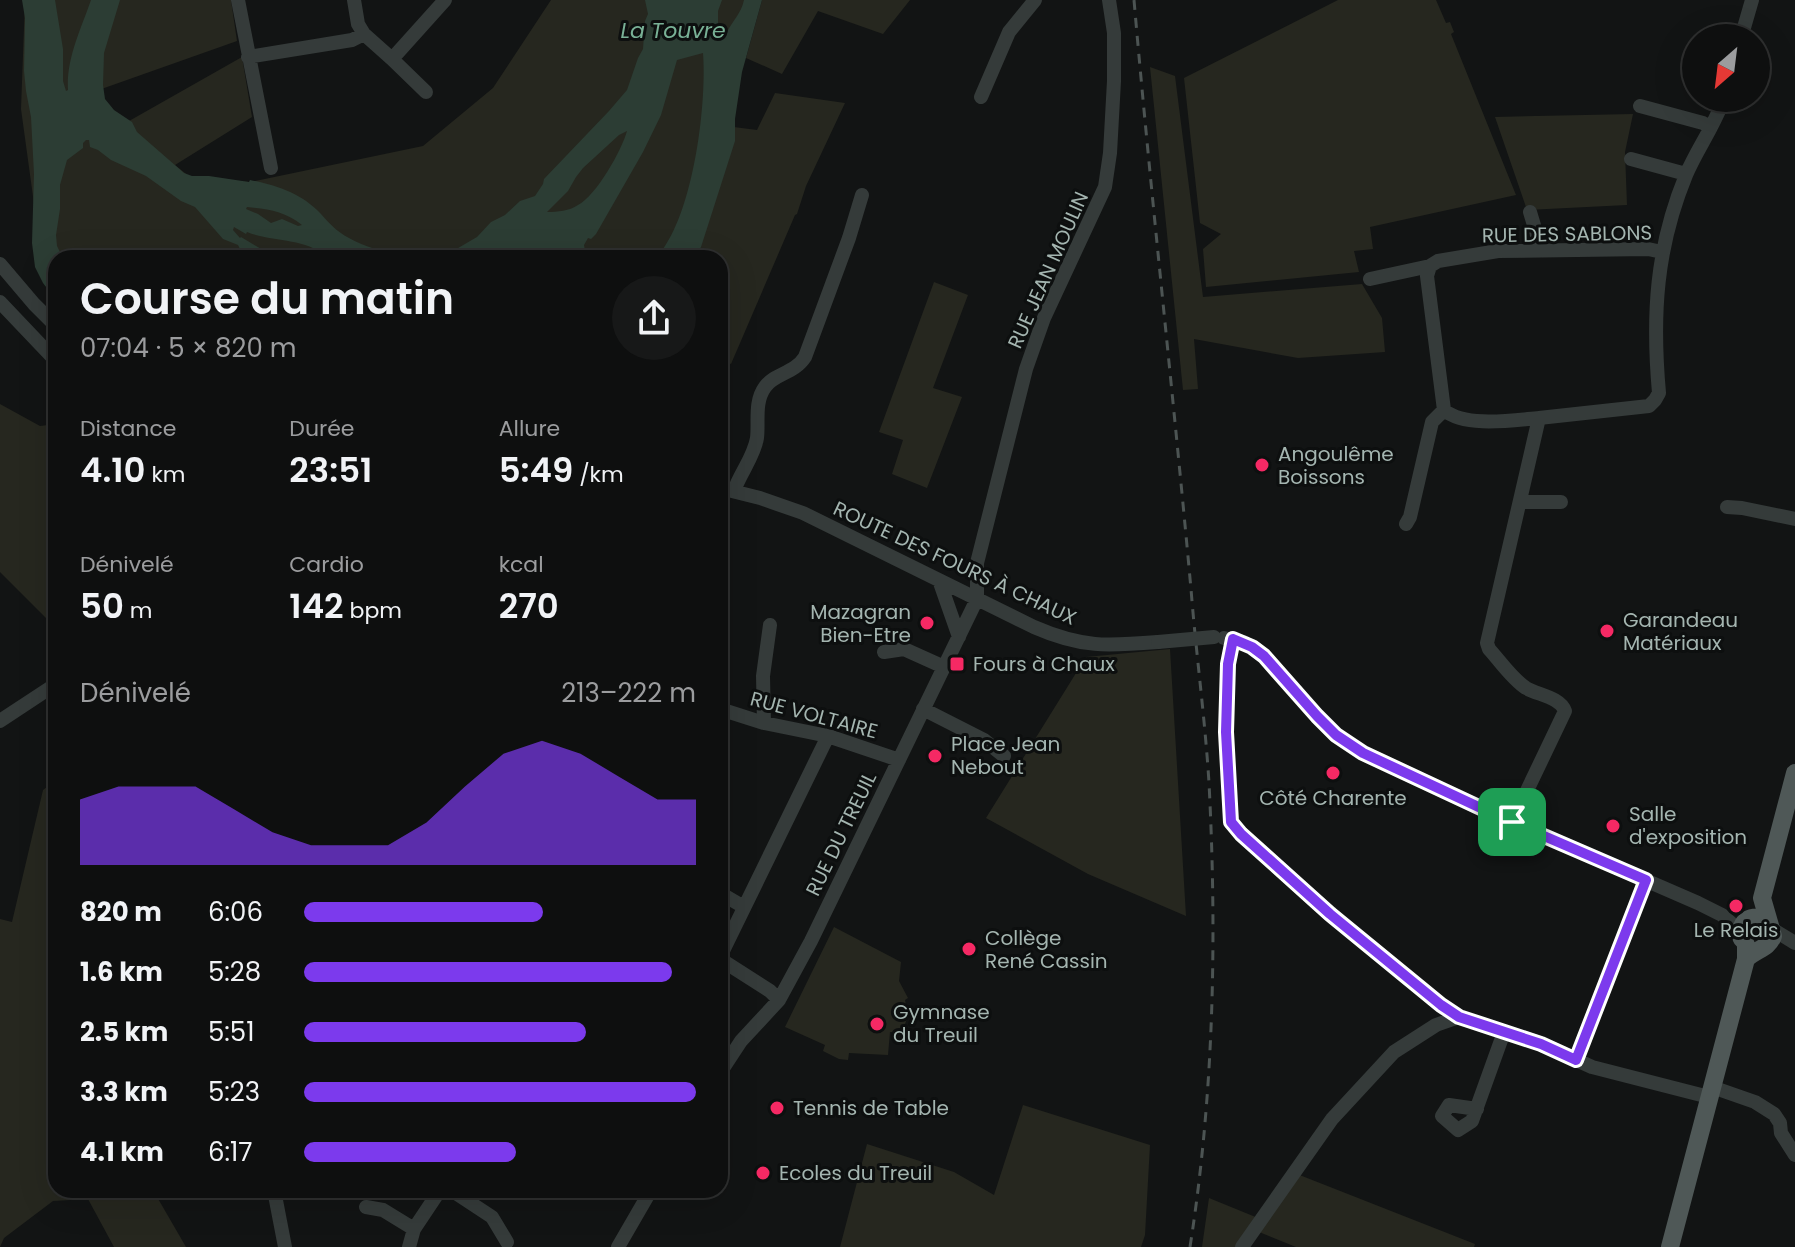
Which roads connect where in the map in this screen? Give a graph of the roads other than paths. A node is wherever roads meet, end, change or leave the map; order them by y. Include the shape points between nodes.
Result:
1 (238, 0) edge
2 (354, 0) edge
3 (445, 0) edge
4 (1035, 0) edge
5 (1109, 0) edge
6 (1752, 0) edge
7 (1745, 24) edge
8 (364, 34) junction
9 (248, 57) junction
10 (392, 59) junction
11 (426, 92) dead end
12 (981, 97) dead end
13 (1640, 106) dead end
14 (1718, 112) edge
15 (1710, 127) junction
16 (1631, 159) dead end
17 (271, 168) dead end
18 (1686, 174) junction
19 (862, 195) dead end
20 (1530, 212) dead end
21 (1539, 250) junction
22 (1662, 252) junction
23 (0, 264) edge
24 (1430, 266) junction
25 (1370, 279) dead end
26 (0, 302) edge
27 (48, 318) edge
28 (48, 353) edge
29 (1444, 410) junction
30 (1539, 418) junction
31 (728, 488) edge
32 (728, 490) edge
33 (1520, 502) junction
34 (1561, 502) dead end
35 (1727, 507) dead end
36 (1795, 519) edge
37 (1406, 524) dead end
38 (939, 580) junction
39 (977, 599) junction
40 (770, 625) dead end
41 (959, 637) junction
42 (1233, 639) junction
43 (884, 652) dead end
44 (944, 667) junction
45 (48, 689) edge
46 (923, 709) junction
47 (728, 712) edge
48 (0, 721) edge
49 (764, 723) junction
50 (828, 736) junction
51 (1004, 756) dead end
52 (899, 760) junction
53 (1795, 773) edge
54 (1790, 814) edge
55 (1512, 822) junction
56 (1646, 880) junction
57 (728, 898) edge
58 (744, 907) junction
59 (1756, 932) junction
60 (728, 941) edge
61 (1795, 944) edge
62 (728, 963) edge
63 (779, 1000) junction
64 (1459, 1017) junction
65 (1504, 1032) junction
66 (728, 1060) edge
67 (1576, 1060) junction
68 (1710, 1092) junction
69 (1477, 1109) dead end
70 (1795, 1155) edge
71 (276, 1198) edge
72 (435, 1198) edge
73 (463, 1198) edge
74 (646, 1198) edge
75 (366, 1207) dead end
76 (414, 1229) junction
77 (507, 1242) dead end
78 (285, 1247) edge
79 (409, 1247) edge
80 (618, 1247) edge
81 (1242, 1247) edge
82 (1670, 1247) edge

1 - 9 street
2 - 8 street
3 - 10 street
4 - 12 street via 1009,32
5 - 39 street, RUE JEAN MOULIN via 1114,93 1105,187 1026,369 977,563
6 - 7 street
8 - 9 street
8 - 10 street
9 - 17 street
10 - 11 street
13 - 15 street
14 - 15 street, RUE DES SABLONS
15 - 18 street, RUE DES SABLONS
16 - 18 street
18 - 22 street, RUE DES SABLONS
19 - 31 street via 805,357 765,387 756,441
20 - 21 street
21 - 22 street, RUE DES SABLONS
21 - 24 street, RUE DES SABLONS via 1498,251
22 - 30 street, RUE DES SABLONS via 1656,292 1655,400 1649,406
23 - 27 street
24 - 25 street, RUE DES SABLONS
24 - 29 street
26 - 28 street
29 - 30 street, RUE DES SABLONS via 1490,422
29 - 37 street via 1432,422
30 - 33 street
32 - 38 street, ROUTE DES FOURS À CHAUX via 803,513
33 - 34 street
33 - 55 street via 1487,643 1519,683 1559,702 1565,711
35 - 36 street
38 - 39 street, ROUTE DES FOURS À CHAUX
38 - 41 street
39 - 41 street, RUE DU TREUIL
39 - 42 street, ROUTE DES FOURS À CHAUX, bridge via 1072,641 1104,645
40 - 49 street
41 - 44 street, RUE DU TREUIL
42 - 55 street, ROUTE DES FOURS À CHAUX via 1264,656 1317,716 1354,748
42 - 64 street via 1226,732 1231,822 1330,914
43 - 44 street via 904,649
44 - 46 street, RUE DU TREUIL
45 - 48 street
46 - 51 street
46 - 52 street, RUE DU TREUIL
47 - 49 street, RUE VOLTAIRE
49 - 50 street, RUE VOLTAIRE
50 - 52 street, RUE VOLTAIRE
50 - 58 street
52 - 63 street, RUE DU TREUIL
53 - 54 main road
54 - 59 main road via 1765,885
55 - 56 street, ROUTE DES FOURS À CHAUX
56 - 59 street, ROUTE DES FOURS À CHAUX
56 - 67 street
57 - 58 street
58 - 60 street
59 - 61 street, ROUTE DES FOURS À CHAUX
59 - 68 main road
62 - 63 street
63 - 66 street, RUE DU TREUIL
64 - 65 street
64 - 81 street via 1394,1052 1332,1119
65 - 67 street
65 - 69 street
67 - 68 street via 1619,1075
68 - 70 street via 1755,1102 1774,1114
68 - 82 main road
71 - 78 street
72 - 76 street
73 - 77 street via 492,1217
74 - 80 street
75 - 76 street via 383,1210
76 - 79 street

